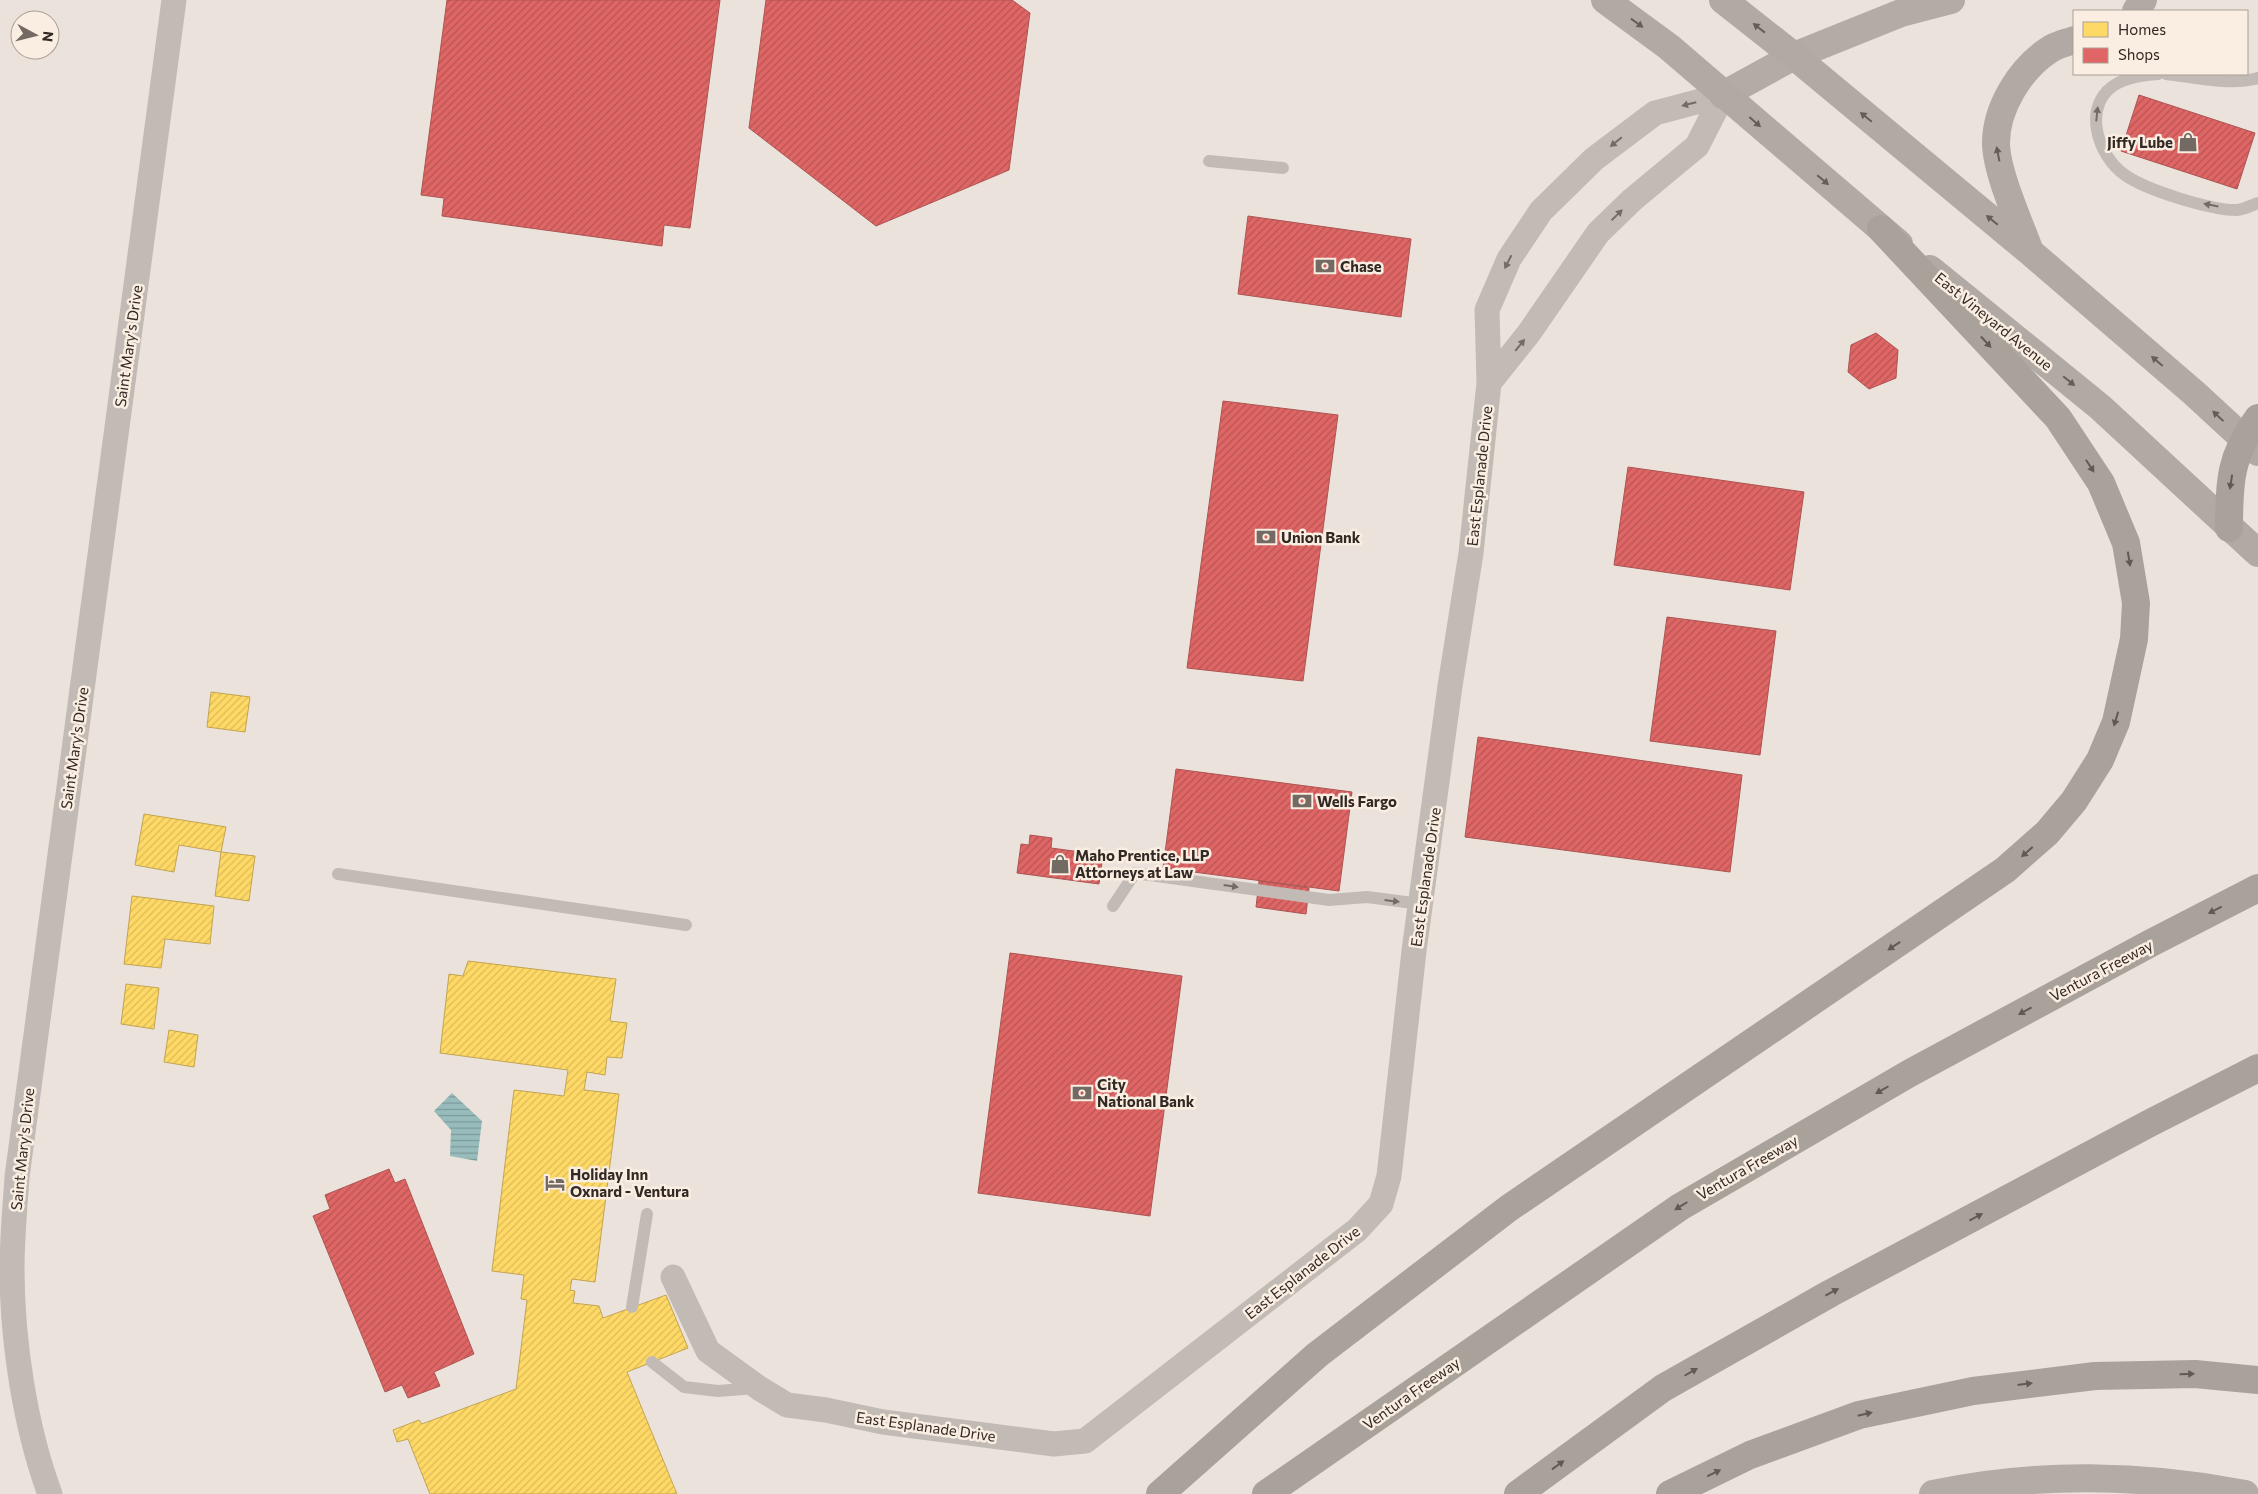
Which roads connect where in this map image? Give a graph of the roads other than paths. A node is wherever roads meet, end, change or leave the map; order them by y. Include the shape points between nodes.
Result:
1 (174, 0) edge
2 (1605, 0) edge
3 (1723, 0) edge
4 (1952, 0) edge
5 (2073, 40) edge
6 (1794, 56) junction
7 (2149, 75) edge
8 (2175, 75) edge
9 (2258, 78) edge
10 (1714, 87) junction
11 (1209, 161) dead end
12 (1283, 168) dead end
13 (2258, 203) edge
14 (1881, 230) junction
15 (2030, 251) junction
16 (1489, 383) junction
17 (2253, 436) edge
18 (2229, 528) junction
19 (2258, 553) edge
20 (338, 874) dead end
21 (2258, 888) edge
22 (1421, 904) junction
23 (1113, 906) dead end
24 (686, 925) dead end
25 (2258, 1068) edge
26 (8, 1176) edge
27 (647, 1214) dead end
28 (673, 1277) dead end
29 (632, 1307) dead end
30 (652, 1362) dead end
31 (2258, 1380) edge
32 (759, 1388) junction
33 (50, 1494) edge
34 (1160, 1494) edge
35 (1266, 1494) edge
36 (1518, 1494) edge
37 (1670, 1494) edge
38 (1932, 1494) edge
39 (2245, 1494) edge

1 - 26 street, Saint Mary's Drive
2 -> 10 main road, East Vineyard Avenue via 1668,47
6 -> 3 main road
4 - 6 street via 1901,13
15 -> 5 main road via 1999,158 1996,143 2002,111 2015,82 2050,50
6 - 10 street
15 -> 6 main road
13 -> 7 lane via 2238,210 2160,192 2124,175 2108,157 2098,139 2096,114 2101,96 2118,83
8 - 9 lane via 2250,81
10 -> 14 main road, East Vineyard Avenue
16 -> 10 street via 1530,333 1598,233 1697,146
10 -> 16 street, East Esplanade Drive via 1655,113 1594,159 1541,211 1509,258 1487,310
11 - 12 lane
14 -> 18 main road, East Vineyard Avenue via 2100,407
14 -> 34 highway via 2058,418 2101,483 2126,543 2136,603 2134,639 2116,722 2100,760 2074,801 2048,833 2005,870 1509,1208 1316,1355
17 -> 15 main road via 2194,393
16 - 22 street, East Esplanade Drive via 1471,553
17 -> 18 highway via 2236,455 2229,485
18 - 19 main road, East Vineyard Avenue
20 - 24 lane
21 -> 35 highway, Ventura Freeway via 1910,1073 1680,1207
23 -> 22 lane via 1135,873 1329,900 1367,897
22 - 32 street, East Esplanade Drive via 1389,1176 1381,1204 1357,1230 1085,1440 1054,1444 883,1422 788,1405
36 -> 25 highway via 1663,1388 1830,1293
26 - 33 street, Saint Mary's Drive via 17,1340 28,1417
27 - 29 lane
28 - 32 street, East Esplanade Drive via 708,1352
30 - 32 lane via 684,1387 718,1391
37 -> 31 highway via 1750,1456 1859,1415 1973,1391 2095,1376 2195,1374
38 - 39 street via 2039,1480 2129,1480

